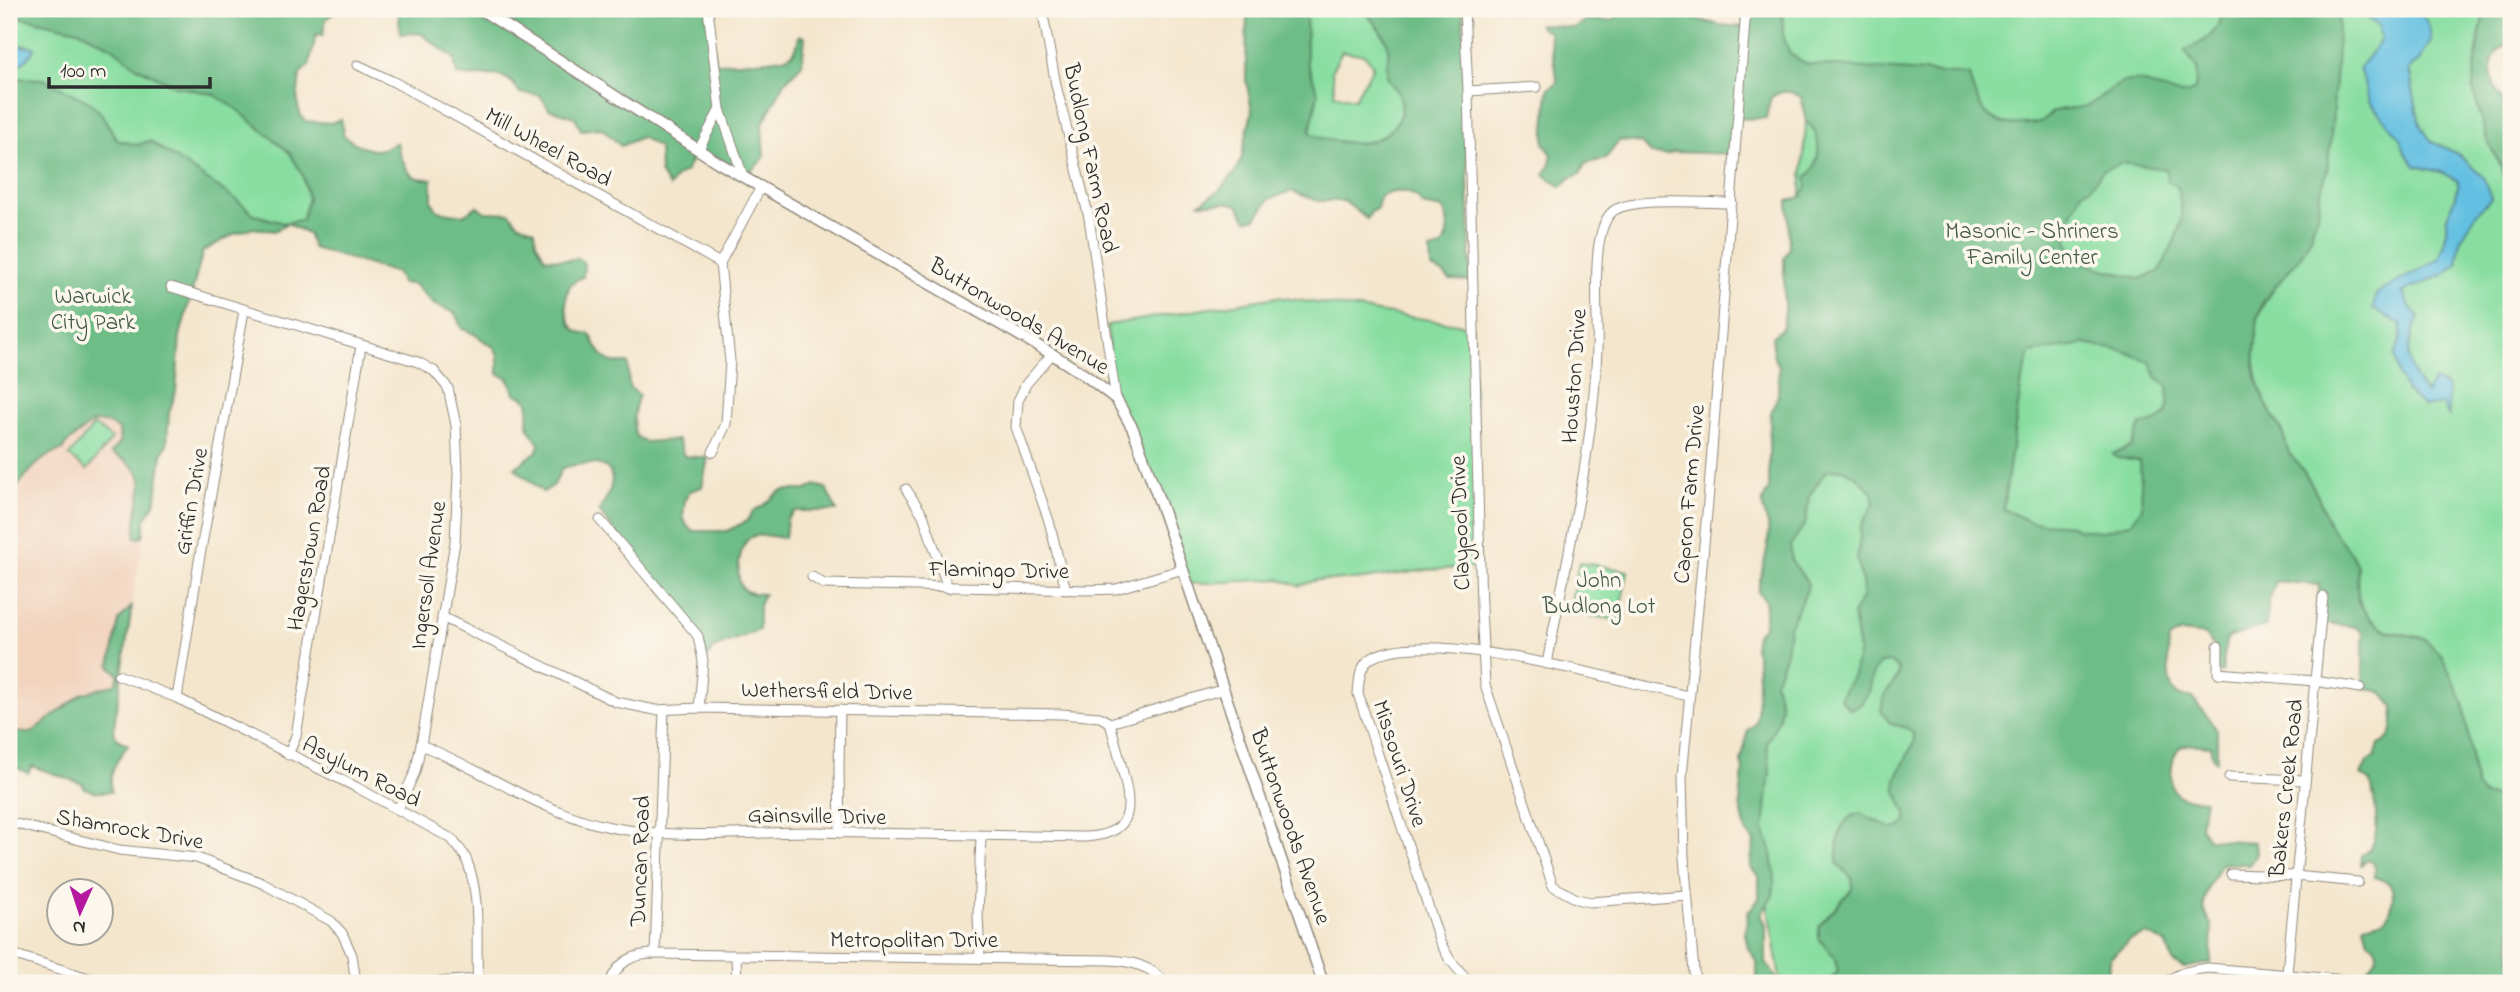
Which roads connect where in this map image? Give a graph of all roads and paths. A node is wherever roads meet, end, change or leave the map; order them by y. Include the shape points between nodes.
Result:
1 (480, 9) edge
2 (708, 9) edge
3 (1042, 9) edge
4 (1464, 9) edge
5 (1746, 9) edge
6 (358, 65) dead end
7 (1537, 87) dead end
8 (1468, 90) junction
9 (720, 109) junction
10 (699, 149) junction
11 (743, 176) junction
12 (761, 187) junction
13 (1732, 203) junction
14 (720, 263) junction
15 (171, 288) dead end
16 (244, 311) junction
17 (361, 346) junction
18 (1052, 354) junction
19 (1116, 399) junction
20 (713, 452) dead end
21 (906, 489) dead end
22 (600, 520) dead end
23 (1183, 569) junction
24 (813, 577) dead end
25 (948, 588) junction
26 (1066, 590) junction
27 (2323, 597) dead end
28 (442, 617) junction
29 (2218, 646) dead end
30 (1483, 653) junction
31 (1547, 664) junction
32 (118, 675) dead end
33 (2314, 681) junction
34 (2360, 688) dead end
35 (1224, 689) junction
36 (1689, 696) junction
37 (177, 698) junction
38 (699, 708) junction
39 (664, 710) junction
40 (841, 710) junction
41 (1110, 723) junction
42 (421, 745) junction
43 (288, 755) junction
44 (2229, 777) dead end
45 (2305, 780) junction
46 (398, 810) junction
47 (9, 822) edge
48 (660, 833) junction
49 (840, 833) junction
50 (981, 836) junction
51 (2231, 874) dead end
52 (2295, 876) junction
53 (2358, 882) dead end
54 (1687, 895) junction
55 (9, 953) edge
56 (655, 954) junction
57 (736, 956) junction
58 (980, 958) junction
59 (2286, 979) edge
60 (89, 981) edge
61 (478, 981) edge
62 (2370, 982) edge
63 (104, 983) edge
64 (356, 983) edge
65 (422, 983) edge
66 (610, 983) edge
67 (737, 983) edge
68 (1166, 983) edge
69 (1323, 983) edge
70 (1469, 983) edge
71 (1695, 983) edge
72 (2166, 983) edge

1 - 10 street, Buttonwoods Avenue
2 - 9 street
3 - 19 street, Budlong Farm Road via 1089,218
4 - 8 street, Claypool Drive
5 - 13 street, Capron Farm Drive
6 - 14 street, Mill Wheel Road
7 - 8 street
8 - 30 street, Claypool Drive
9 - 10 street
9 - 11 street
10 - 11 street, Buttonwoods Avenue
11 - 12 street, Buttonwoods Avenue
12 - 14 street
12 - 18 street, Buttonwoods Avenue
13 - 31 street, Houston Drive via 1621,206 1604,224 1597,244 1597,349 1588,448
13 - 36 street, Capron Farm Drive
14 - 20 street via 730,361 726,424
15 - 16 street, Ingersoll Avenue
16 - 17 street, Ingersoll Avenue
16 - 37 street, Griffin Drive
17 - 28 street, Ingersoll Avenue via 426,366 446,383 452,399 457,514
17 - 43 street, Hagerstown Road via 296,736
18 - 19 street, Buttonwoods Avenue
18 - 26 street via 1026,384 1018,401 1016,427 1049,521
19 - 23 street, Buttonwoods Avenue via 1133,429
21 - 25 street via 923,515
22 - 38 street via 698,636 703,661
23 - 26 street, Flamingo Drive via 1116,589
23 - 35 street, Buttonwoods Avenue
24 - 25 street, Flamingo Drive via 824,584
25 - 26 street, Flamingo Drive
27 - 33 street, Bakers Creek Road
28 - 39 street, Wethersfield Drive via 616,702
28 - 42 street, Ingersoll Avenue
29 - 33 street via 2218,673
30 - 31 street, Missouri Drive
30 - 54 street, Claypool Drive via 1485,685 1494,716 1553,886 1590,902
30 - 70 street, Missouri Drive via 1447,648 1384,651 1366,662 1359,675 1358,694 1440,942
31 - 36 street, Missouri Drive
32 - 37 street, Asylum Road
33 - 34 street
33 - 45 street, Bakers Creek Road
35 - 41 street
35 - 69 street, Buttonwoods Avenue
36 - 54 street, Capron Farm Drive via 1682,777
37 - 43 street, Asylum Road
38 - 39 street, Wethersfield Drive
38 - 40 street, Wethersfield Drive
39 - 48 street, Duncan Road
40 - 41 street, Wethersfield Drive via 1080,715 1100,716
40 - 49 street
41 - 50 street, Gainsville Drive via 1129,796 1129,809 1119,828 1086,836
42 - 46 street, Ingersoll Avenue
42 - 48 street, Gainsville Drive via 580,819
43 - 46 street, Asylum Road
44 - 45 street
45 - 52 street, Bakers Creek Road
46 - 61 street, Asylum Road via 452,839 468,862 476,902
47 - 64 street, Shamrock Drive via 119,850 197,858 262,883 331,921 352,955
48 - 49 street, Gainsville Drive
48 - 56 street, Duncan Road
49 - 50 street, Gainsville Drive
50 - 58 street
51 - 52 street
52 - 53 street
52 - 59 street, Bakers Creek Road
54 - 71 street, Capron Farm Drive
55 - 60 street
56 - 57 street, Metropolitan Drive
56 - 66 street, Duncan Road via 639,954 623,962
57 - 58 street, Metropolitan Drive
57 - 67 street
58 - 68 street, Metropolitan Drive via 1130,961
59 - 62 street
59 - 72 street via 2208,968 2189,970
60 - 63 street
61 - 65 street

